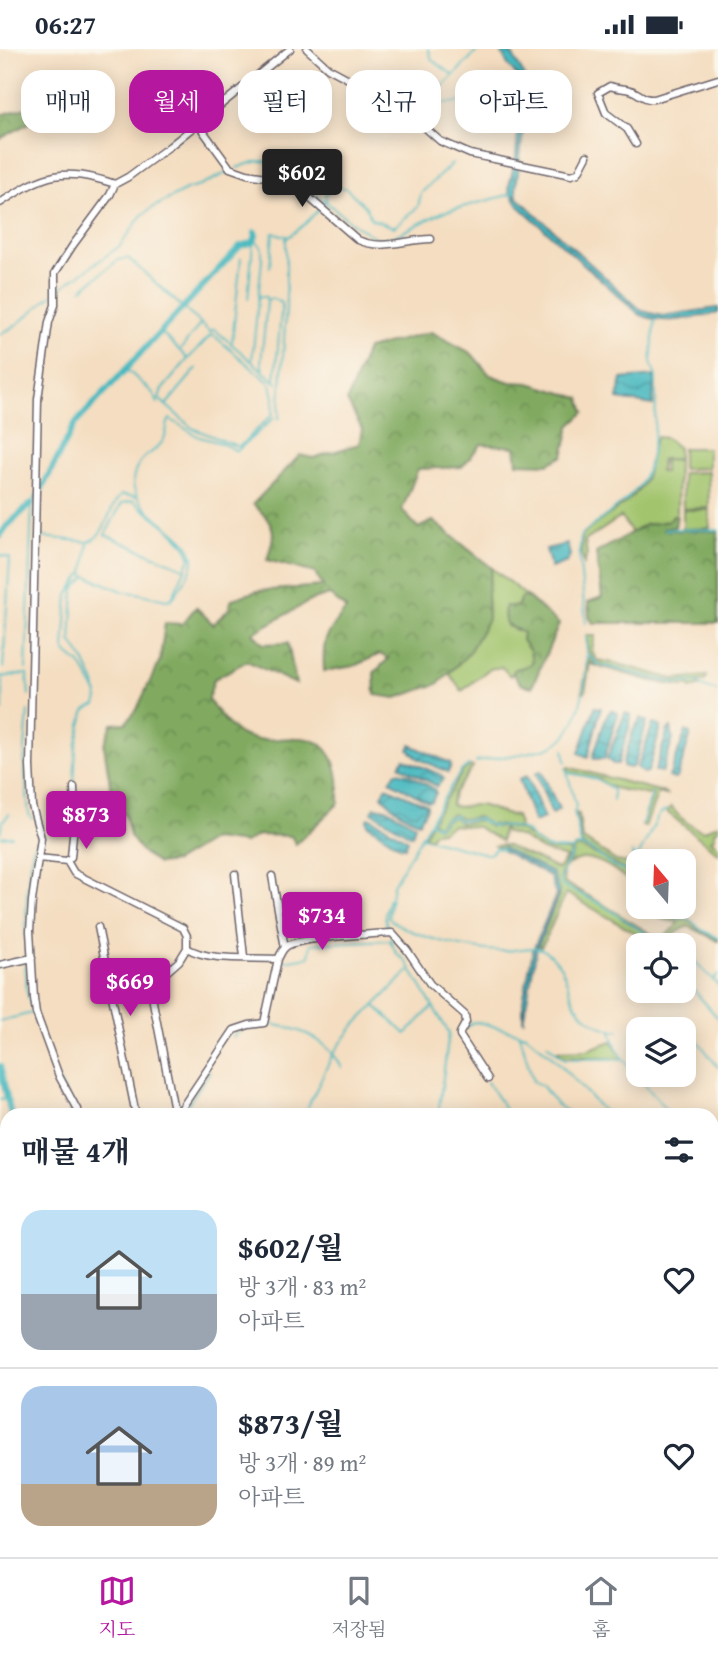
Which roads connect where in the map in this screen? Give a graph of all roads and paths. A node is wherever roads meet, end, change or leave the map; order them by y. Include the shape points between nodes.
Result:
1 (290, 49) edge
2 (307, 49) edge
3 (718, 79) edge
4 (224, 103) edge
5 (186, 133) edge
6 (205, 133) edge
7 (636, 144) dead end
8 (587, 156) dead end
9 (115, 184) junction
10 (0, 203) edge
11 (431, 239) dead end
12 (74, 787) dead end
13 (38, 858) junction
14 (67, 861) junction
15 (235, 874) dead end
16 (272, 876) dead end
17 (98, 927) dead end
18 (187, 948) junction
19 (285, 948) junction
20 (244, 957) junction
21 (32, 958) junction
22 (278, 959) junction
23 (0, 965) edge
24 (488, 1079) dead end
25 (76, 1108) edge
26 (135, 1108) edge
27 (175, 1108) edge
28 (181, 1108) edge

1 - 4 street
2 - 8 street via 328,68 403,108 440,141 462,151 571,175 578,173
3 - 7 street via 648,100 630,90 603,89 598,93 606,113 627,129
5 - 9 street
6 - 11 street via 230,167 285,180 358,240 394,245
9 - 10 street via 55,174
9 - 13 street via 55,273 55,305 38,399 30,766 33,812 41,838
12 - 14 street via 72,852
13 - 14 street
13 - 21 street
14 - 18 street via 74,873 183,928
15 - 20 street
16 - 19 street
17 - 26 street
18 - 20 street via 206,955
18 - 27 street via 154,989
19 - 22 street
19 - 24 street via 317,939 392,933 430,984 465,1015 460,1036
20 - 22 street
21 - 23 street
21 - 25 street via 36,1013
22 - 28 street via 264,1023 234,1030

